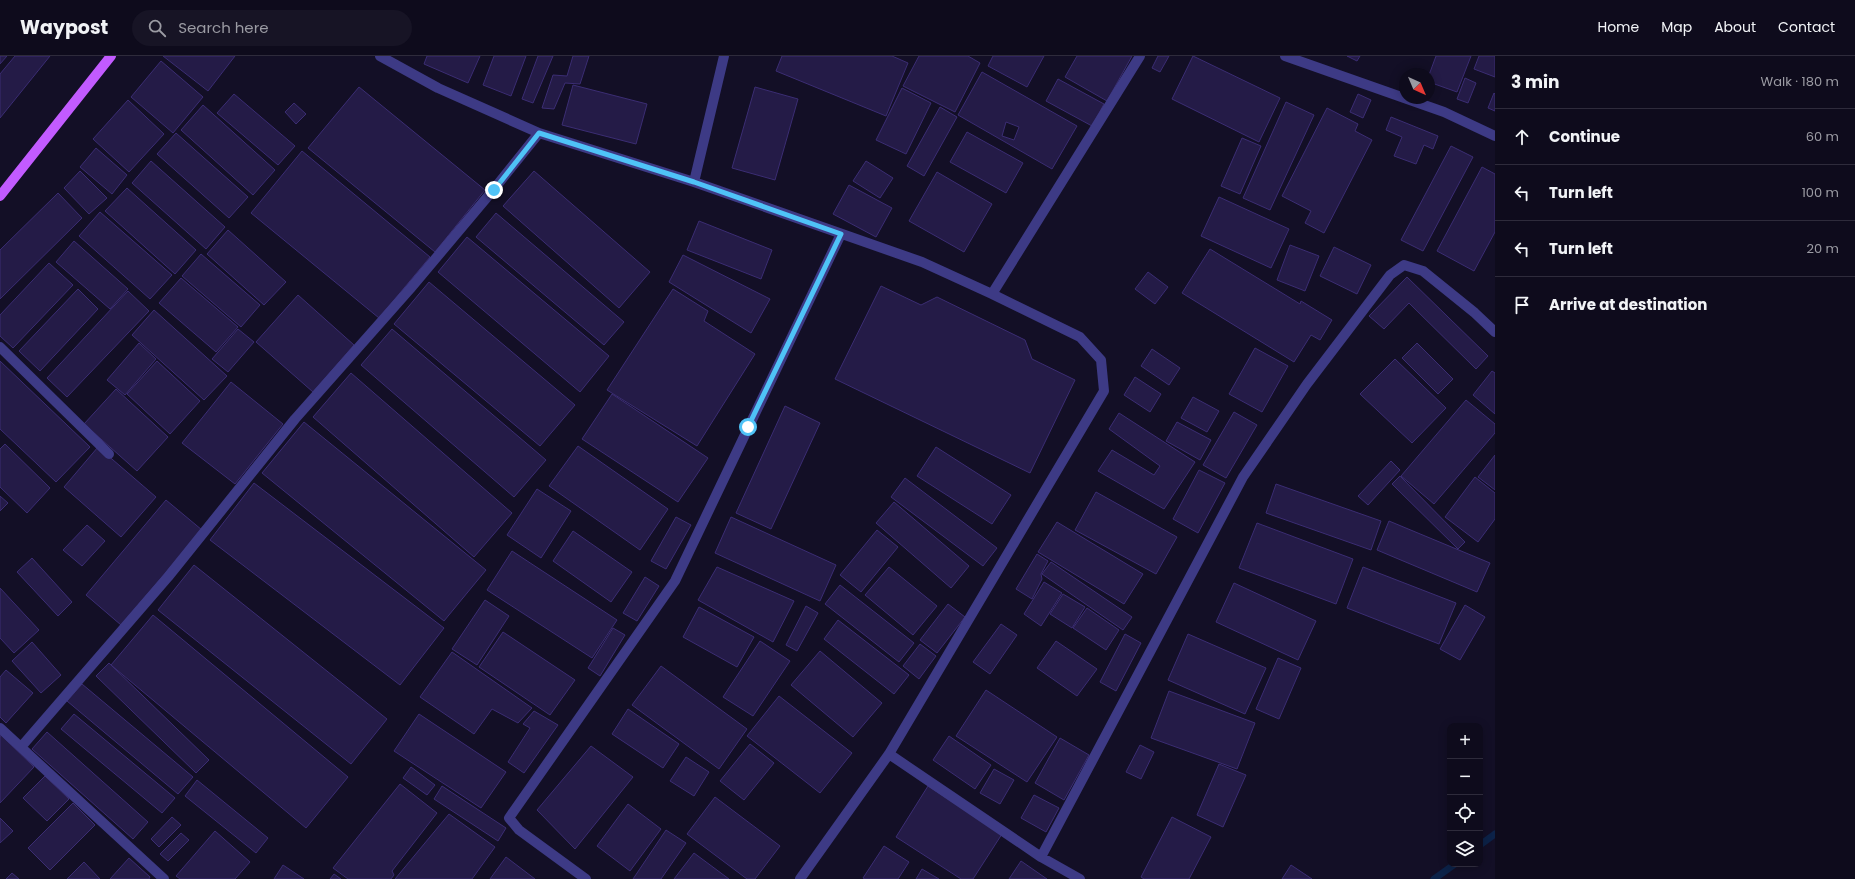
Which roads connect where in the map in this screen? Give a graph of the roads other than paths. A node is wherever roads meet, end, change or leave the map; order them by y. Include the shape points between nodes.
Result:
1 (111, 56) edge
2 (380, 56) edge
3 (724, 56) edge
4 (1140, 56) edge
5 (1285, 56) edge
6 (539, 133) junction
7 (1495, 136) edge
8 (694, 182) junction
9 (0, 196) edge
10 (841, 234) junction
11 (992, 294) junction
12 (1495, 332) edge
13 (0, 347) edge
14 (109, 454) dead end
15 (0, 728) edge
16 (21, 747) junction
17 (889, 754) junction
18 (1041, 857) junction
19 (164, 879) edge
20 (586, 879) edge
21 (800, 879) edge
22 (1080, 879) edge

1 - 9 main road
2 - 6 street via 438,88
3 - 8 street
4 - 11 street
5 - 7 street via 1444,112
6 - 8 street
6 - 16 street via 410,289 295,419 168,577
8 - 10 street
10 - 11 street via 922,262
10 - 20 street via 675,581 509,818 519,830
11 - 17 street via 1080,337 1101,360 1104,391
12 - 18 street via 1475,312 1423,271 1404,265 1390,275 1307,384 1243,477
13 - 14 street
15 - 16 street
16 - 19 street
17 - 18 street
17 - 21 street
18 - 22 street

